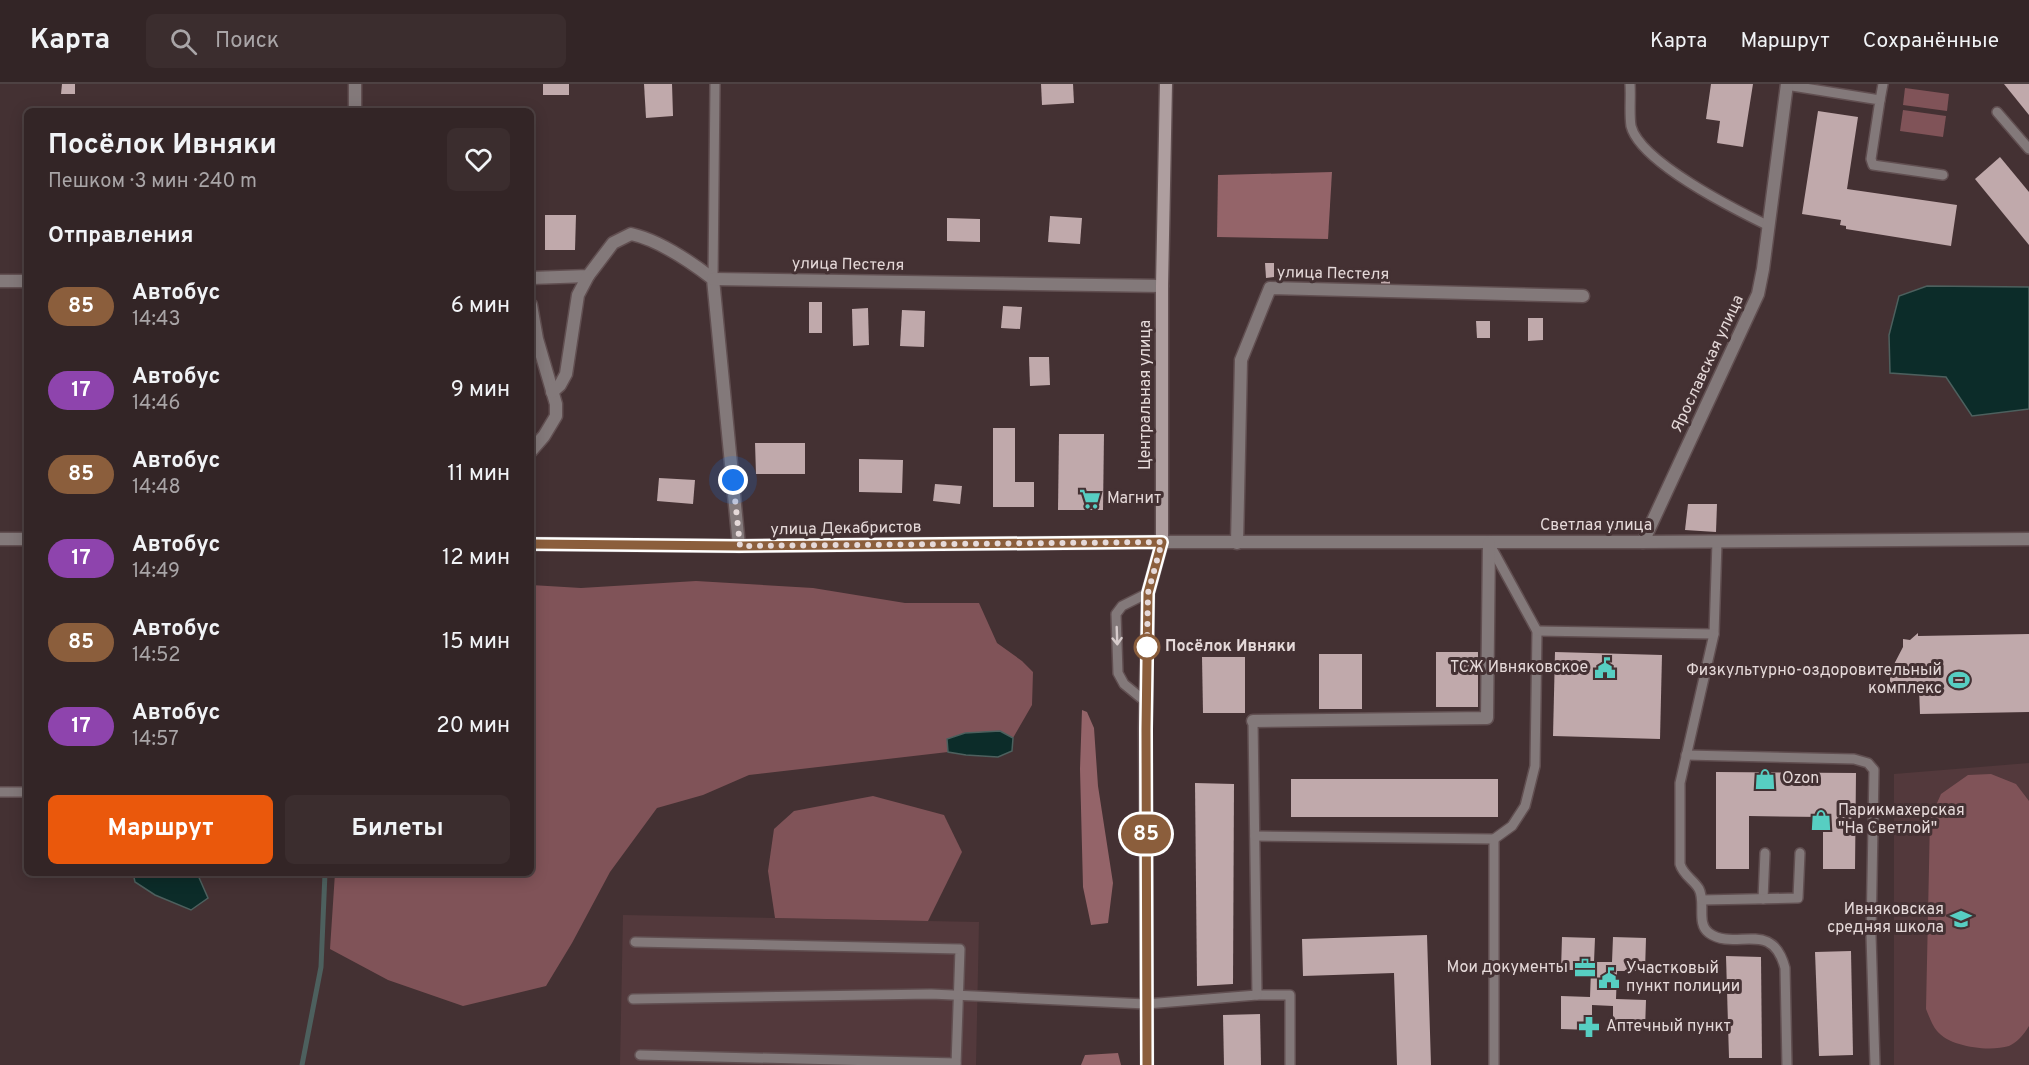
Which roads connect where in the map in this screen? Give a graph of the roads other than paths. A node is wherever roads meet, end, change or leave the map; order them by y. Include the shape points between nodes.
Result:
1 (355, 84) edge
2 (715, 84) edge
3 (1166, 84) edge
4 (1630, 84) edge
5 (1882, 84) edge
6 (1786, 85) edge
7 (1880, 100) junction
8 (355, 108) edge
9 (1997, 112) dead end
10 (2029, 149) edge
11 (1943, 175) dead end
12 (1769, 226) junction
13 (588, 276) junction
14 (534, 278) edge
15 (713, 279) junction
16 (0, 281) edge
17 (24, 281) edge
18 (1162, 286) junction
19 (1582, 296) dead end
20 (534, 322) edge
21 (552, 392) junction
22 (534, 448) edge
23 (0, 538) edge
24 (24, 539) edge
25 (2029, 539) edge
26 (1162, 542) junction
27 (1643, 542) junction
28 (1717, 542) junction
29 (1237, 543) junction
30 (1489, 543) junction
31 (534, 544) edge
32 (740, 546) junction
33 (1148, 593) junction
34 (1537, 631) junction
35 (1714, 634) junction
36 (1146, 702) junction
37 (1253, 721) joint
38 (1686, 755) junction
39 (0, 792) edge
40 (24, 792) edge
41 (1255, 836) junction
42 (1494, 839) junction
43 (1765, 853) dead end
44 (1800, 853) dead end
45 (1763, 899) junction
46 (1702, 900) junction
47 (635, 942) dead end
48 (959, 994) junction
49 (1257, 995) junction
50 (633, 999) dead end
51 (1146, 1004) junction
52 (640, 1055) dead end
53 (956, 1064) edge
54 (1147, 1065) edge
55 (1290, 1065) edge
56 (1494, 1065) edge
57 (1787, 1065) edge
58 (1875, 1065) edge

1 - 8 street
2 - 15 lane
3 - 18 street, Центральная улица
4 - 12 lane via 1632,127 1642,147 1719,202
5 - 7 lane
6 - 7 lane
6 - 12 street, Ярославская улица
7 - 11 lane via 1873,165
9 - 10 lane
12 - 27 street, Ярославская улица via 1758,294
13 - 14 street
13 - 15 street via 613,243 631,234
13 - 21 street via 578,295 566,374
15 - 18 street, улица Пестеля
15 - 32 street
16 - 17 street
18 - 26 street, Центральная улица
19 - 29 street, улица Пестеля via 1270,288 1241,360
20 - 21 street
21 - 22 street via 556,416
23 - 24 street
25 - 28 street, Светлая улица
26 - 29 street, Светлая улица
26 - 32 street, улица Декабристов
26 - 33 street, Центральная улица
27 - 28 street, Светлая улица
27 - 30 street, Светлая улица
28 - 35 lane
29 - 30 street, Светлая улица
30 - 34 lane
30 - 37 street via 1487,718
31 - 32 street, улица Декабристов
33 - 36 street, Центральная улица
33 -> 36 lane via 1122,606 1116,614 1118,673 1124,684
34 - 35 lane
34 - 42 lane via 1535,766 1525,806 1512,826
35 - 38 lane
36 - 51 street, Центральная улица
37 - 41 lane
38 - 46 lane via 1680,783 1680,864 1699,888
38 - 58 lane via 1854,759 1868,763 1874,770 1871,935
39 - 40 lane
41 - 42 lane
41 - 49 lane
42 - 56 lane
43 - 45 lane
44 - 45 lane via 1798,898
45 - 46 lane
46 - 57 lane via 1703,922 1709,933 1719,938 1759,939 1778,950 1785,968
47 - 48 lane via 960,949
48 - 50 lane
48 - 51 lane
48 - 53 lane
49 - 51 lane
49 - 55 lane via 1290,995
51 - 54 street, Центральная улица
52 - 53 lane

